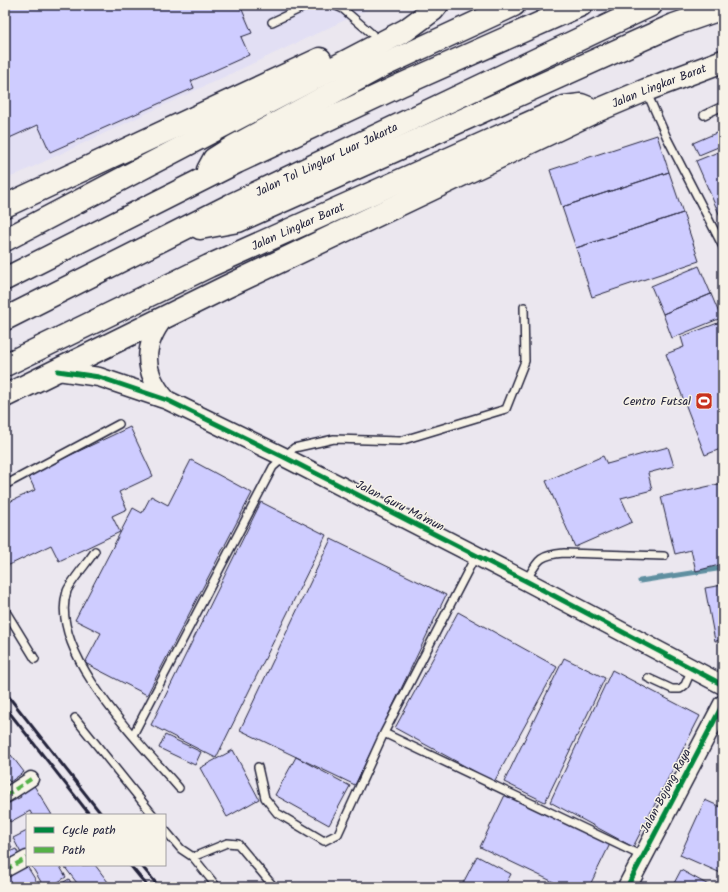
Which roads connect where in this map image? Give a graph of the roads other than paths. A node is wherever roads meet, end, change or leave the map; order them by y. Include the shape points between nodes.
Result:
1 (308, 5) edge
2 (334, 5) edge
3 (428, 5) edge
4 (437, 5) edge
5 (514, 5) edge
6 (580, 5) edge
7 (651, 5) edge
8 (723, 8) edge
9 (272, 22) dead end
10 (372, 34) junction
11 (723, 60) edge
12 (650, 99) junction
13 (723, 106) edge
14 (590, 109) junction
15 (704, 115) dead end
16 (205, 179) junction
17 (5, 206) edge
18 (183, 230) junction
19 (5, 240) edge
20 (723, 247) edge
21 (5, 279) edge
22 (524, 307) dead end
23 (166, 317) junction
24 (5, 319) edge
25 (5, 365) edge
26 (58, 370) junction
27 (5, 396) edge
28 (167, 400) junction
29 (119, 424) dead end
30 (284, 457) junction
31 (5, 485) edge
32 (95, 551) dead end
33 (475, 556) junction
34 (664, 556) dead end
35 (526, 581) junction
36 (5, 610) edge
37 (36, 659) dead end
38 (692, 669) junction
39 (648, 678) dead end
40 (723, 685) edge
41 (723, 704) edge
42 (75, 718) dead end
43 (384, 733) junction
44 (133, 735) junction
45 (258, 767) dead end
46 (31, 779) dead end
47 (179, 788) dead end
48 (5, 796) edge
49 (152, 814) edge
50 (166, 831) edge
51 (642, 856) junction
52 (193, 857) junction
53 (26, 859) edge
54 (5, 870) edge
55 (217, 887) edge
56 (274, 887) edge
57 (627, 887) edge

1 - 9 lane
2 - 10 lane via 343,9
3 - 10 main road
4 - 19 main road via 406,30
5 - 16 main road via 378,68 233,146 214,159
6 - 16 main road via 401,85
7 - 18 main road, Jalan Tol Lingkar Luar Jakarta via 486,82
8 - 18 main road via 674,25 238,221 221,226
10 - 17 main road
11 - 12 main road, Jalan Lingkar Barat
12 - 14 main road, Jalan Lingkar Barat
12 - 20 lane
13 - 15 lane
14 - 23 main road, Jalan Lingkar Barat
14 - 25 main road, Jalan Lingkar Barat via 581,105 558,110 209,266
16 - 21 main road
18 - 24 main road, Jalan Tol Lingkar Luar Jakarta
22 - 30 lane via 525,361 506,409 400,441 334,439 294,448
23 - 26 main road, Jalan Lingkar Barat
23 - 28 street, Jalan Guru Ma'mun via 149,343 147,359 156,388
26 - 27 main road, Jalan Lingkar Barat
26 - 28 street, Jalan Guru Ma'mun via 98,377
28 - 30 street, Jalan Guru Ma'mun
29 - 31 lane
30 - 33 street, Jalan Guru Ma'mun
30 - 44 lane via 273,467
32 - 44 lane via 68,590 64,611 70,642 92,683
33 - 35 street, Jalan Guru Ma'mun
33 - 43 lane
34 - 35 lane via 548,555 538,560
35 - 38 street, Jalan Guru Ma'mun
36 - 37 lane
38 - 39 lane via 685,685 680,689 672,689
38 - 40 street, Jalan Guru Ma'mun
41 - 51 street, Jalan Bojong Raya
42 - 49 lane
43 - 45 lane via 338,834 324,841 277,813 265,798
43 - 51 lane
44 - 47 lane
46 - 48 street
50 - 52 lane via 181,849
51 - 57 street, Jalan Bojong Raya
52 - 55 lane
52 - 56 lane via 233,842 238,844
53 - 54 street

